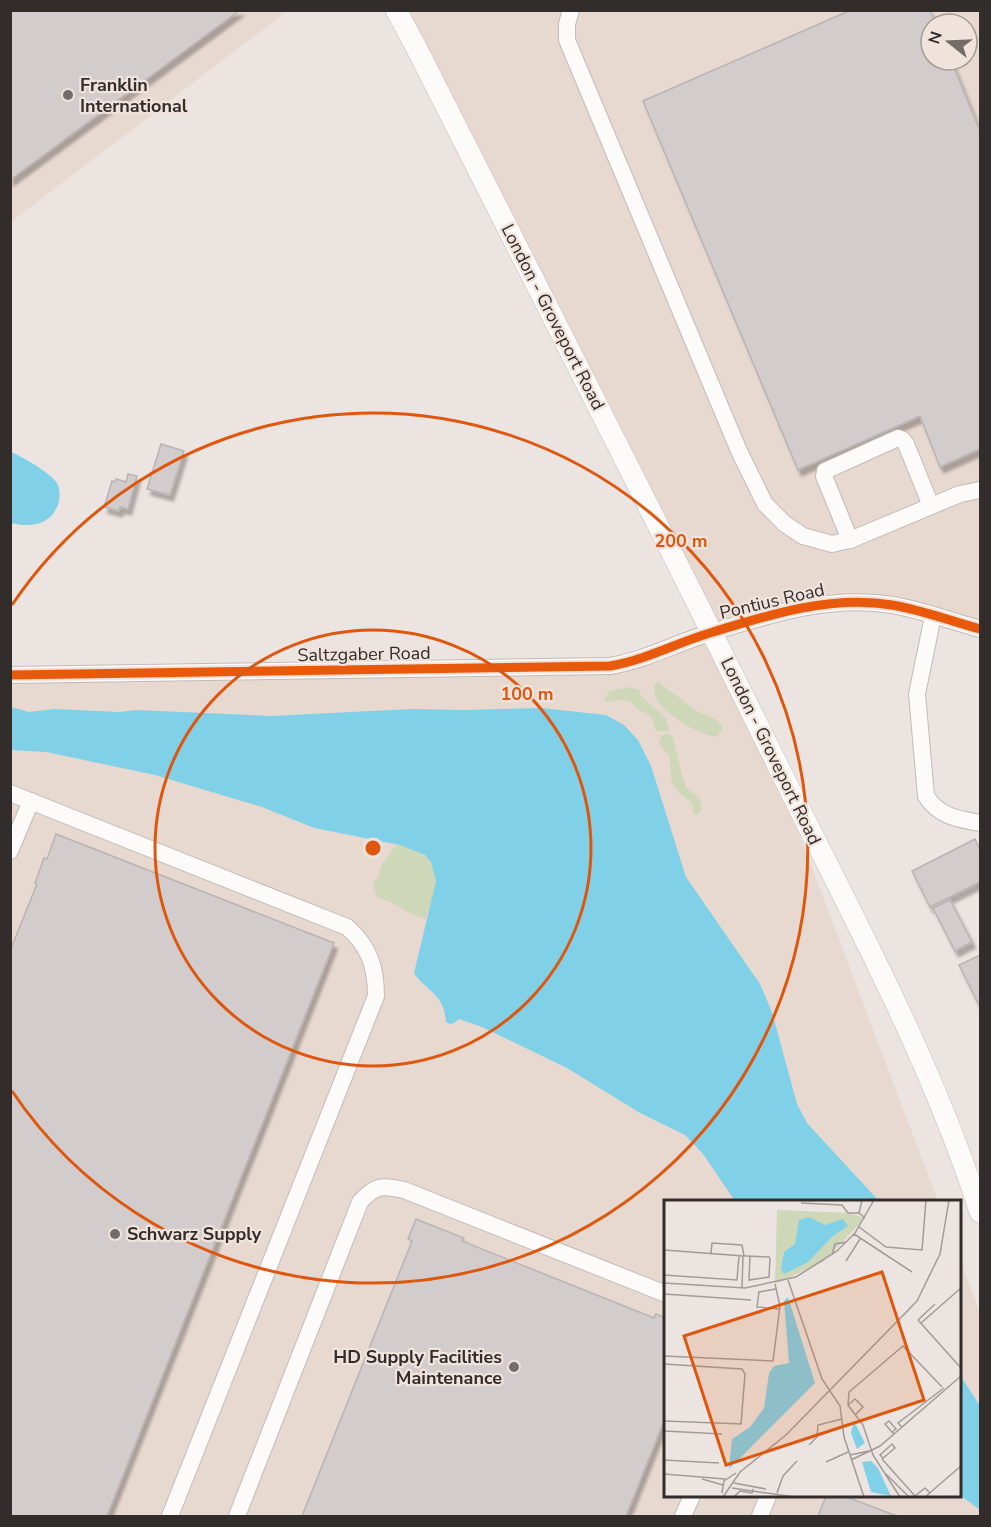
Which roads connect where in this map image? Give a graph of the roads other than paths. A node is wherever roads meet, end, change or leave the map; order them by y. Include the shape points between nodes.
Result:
1 (396, 10) edge
2 (571, 10) edge
3 (981, 490) edge
4 (931, 506) junction
5 (850, 540) junction
6 (933, 616) junction
7 (981, 629) edge
8 (711, 632) junction
9 (10, 675) edge
10 (10, 793) edge
11 (31, 801) junction
12 (981, 823) edge
13 (10, 851) edge
14 (981, 1212) edge
15 (664, 1293) edge
16 (692, 1497) edge
17 (768, 1497) edge
18 (170, 1516) edge
19 (237, 1516) edge
20 (683, 1516) edge
21 (760, 1516) edge

1 - 8 main road, London - Groveport Road
2 - 5 street via 567,40 765,504 803,536 832,544
3 - 4 street
4 - 5 street
4 - 5 street via 906,444 898,438 825,471
6 - 7 street, Pontius Road
6 - 8 street, Pontius Road via 892,605 841,602
6 - 12 street via 917,694 926,796 944,813
8 - 9 street, Saltzgaber Road via 610,666
8 - 14 main road, London - Groveport Road via 916,1044
10 - 11 street
11 - 13 street
11 - 18 street via 347,927 365,945 373,963 376,996
15 - 19 street via 404,1191 386,1186 370,1191 360,1202
16 - 20 street
17 - 21 street

